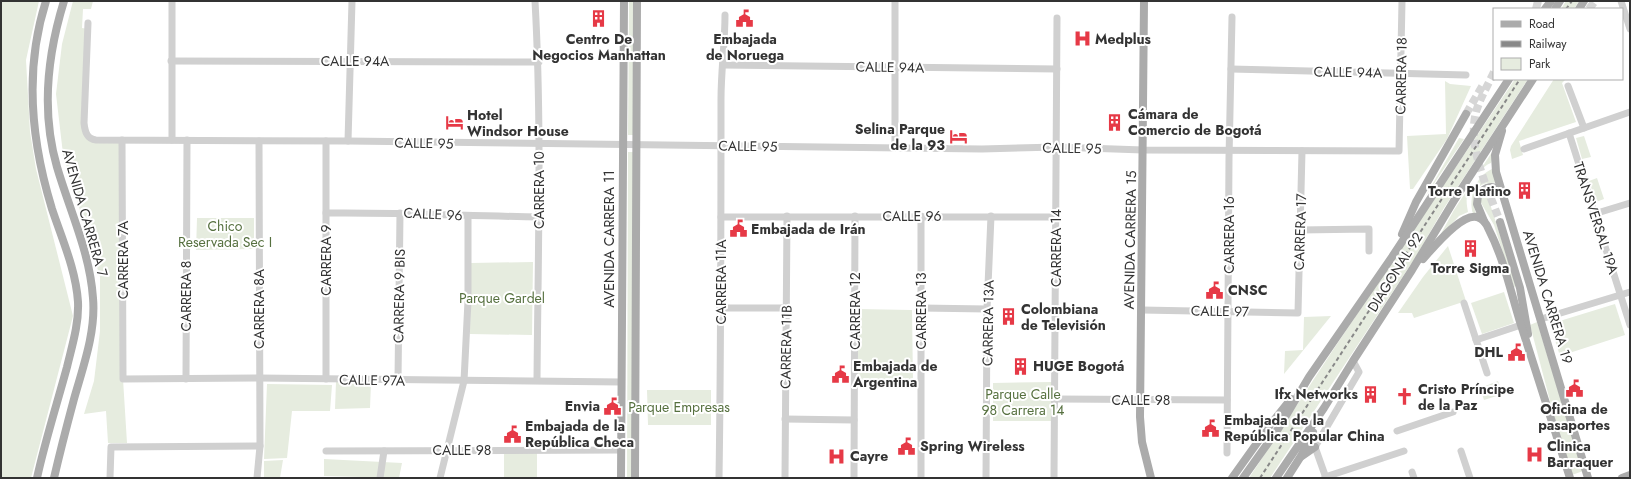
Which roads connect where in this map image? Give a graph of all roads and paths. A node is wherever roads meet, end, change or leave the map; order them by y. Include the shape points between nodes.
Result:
1 (46, 1) edge
2 (64, 1) edge
3 (172, 1) edge
4 (352, 1) edge
5 (535, 1) edge
6 (624, 1) edge
7 (637, 1) edge
8 (895, 1) edge
9 (1144, 1) edge
10 (1402, 1) edge
11 (1621, 1) edge
12 (725, 15) dead end
13 (1232, 17) dead end
14 (1057, 18) dead end
15 (88, 23) dead end
16 (1630, 29) edge
17 (171, 60) junction
18 (351, 61) junction
19 (539, 62) junction
20 (723, 65) junction
21 (894, 67) junction
22 (1057, 69) junction
23 (1231, 69) junction
24 (1401, 73) junction
25 (1466, 75) dead end
26 (1508, 80) edge
27 (1532, 80) edge
28 (1537, 80) edge
29 (1568, 86) dead end
30 (1516, 104) junction
31 (1630, 112) edge
32 (1466, 114) tunnel mouth
33 (1504, 123) junction
34 (1584, 128) junction
35 (1569, 133) junction
36 (122, 140) junction
37 (172, 140) junction
38 (187, 140) junction
39 (259, 141) junction
40 (326, 141) junction
41 (348, 141) junction
42 (539, 144) junction
43 (622, 145) junction
44 (636, 145) junction
45 (722, 146) junction
46 (1057, 147) junction
47 (895, 148) junction
48 (1524, 149) dead end
49 (1143, 150) junction
50 (1229, 150) junction
51 (1302, 151) junction
52 (1399, 152) joint
53 (1503, 195) junction
54 (1630, 202) edge
55 (400, 212) junction
56 (326, 213) junction
57 (1594, 214) junction
58 (468, 216) junction
59 (540, 216) junction
60 (787, 216) junction
61 (855, 216) junction
62 (921, 216) junction
63 (991, 216) junction
64 (721, 217) junction
65 (1056, 217) junction
66 (1484, 222) junction
67 (1500, 222) tunnel mouth
68 (1300, 230) junction
69 (1369, 251) dead end
70 (1392, 257) junction
71 (1412, 270) junction
72 (1630, 292) edge
73 (1620, 295) junction
74 (1464, 303) dead end
75 (720, 308) junction
76 (787, 308) junction
77 (921, 308) junction
78 (987, 309) junction
79 (1142, 310) junction
80 (1228, 311) junction
81 (1298, 313) joint
82 (1541, 319) junction
83 (1521, 325) junction
84 (1630, 325) edge
85 (1476, 340) junction
86 (1531, 354) junction
87 (1353, 361) junction
88 (1487, 373) dead end
89 (1309, 377) junction
90 (259, 378) junction
91 (123, 379) joint
92 (186, 379) junction
93 (326, 379) junction
94 (398, 380) junction
95 (537, 380) junction
96 (464, 381) junction
97 (621, 382) junction
98 (1056, 399) junction
99 (1140, 400) junction
100 (1227, 400) junction
101 (1324, 408) junction
102 (1453, 412) dead end
103 (785, 419) junction
104 (854, 420) junction
105 (1397, 431) dead end
106 (260, 446) junction
107 (1315, 447) junction
108 (447, 450) junction
109 (621, 450) junction
110 (326, 451) dead end
111 (384, 451) junction
112 (1404, 451) dead end
113 (1461, 451) dead end
114 (1227, 453) dead end
115 (1301, 456) junction
116 (1245, 475) edge
117 (1630, 476) edge
118 (36, 478) edge
119 (54, 478) edge
120 (110, 478) edge
121 (258, 478) edge
122 (380, 478) edge
123 (440, 478) edge
124 (621, 478) edge
125 (635, 478) edge
126 (719, 478) edge
127 (785, 478) edge
128 (854, 478) edge
129 (921, 478) edge
130 (986, 478) edge
131 (1054, 478) edge
132 (1152, 478) edge
133 (1232, 478) edge
134 (1276, 478) edge
135 (1287, 478) edge
136 (1325, 478) edge
137 (1470, 478) edge
138 (1570, 478) edge
139 (1588, 478) edge
140 (1622, 478) edge

1 - 118 main road, AVENIDA CARRERA 7 via 33,60 35,132 47,192 73,271 78,294 78,311 70,354
2 - 119 main road, AVENIDA CARRERA 7 via 48,77 48,126 57,168 88,264 94,311 86,354
3 - 17 street
4 - 18 street
5 - 19 street, CARRERA 10
6 - 43 main road, AVENIDA CARRERA 11
7 - 44 main road, AVENIDA CARRERA 11
8 - 21 street
9 - 49 main road, AVENIDA CARRERA 15
10 - 24 street, CARRERA 18
11 - 16 street
12 - 20 street, CARRERA 11A
13 - 23 street, CARRERA 16
14 - 22 street, CARRERA 14
15 - 36 street, CALLE 95 via 84,123 86,134 96,140
17 - 18 street, CALLE 94A
17 - 37 street
18 - 19 street, CALLE 94A
18 - 41 street
19 - 42 street, CARRERA 10
20 - 21 street, CALLE 94A
20 - 45 street, CARRERA 11A
21 - 22 street, CALLE 94A
21 - 47 street
22 - 46 street, CARRERA 14
23 - 24 street, CALLE 94A
23 - 50 street, CARRERA 16
24 - 25 street, CALLE 94A
24 - 52 street, CARRERA 18
26 - 70 main road, DIAGONAL 92
27 - 30 main road, DIAGONAL 92
28 - 30 main road
29 - 34 street
30 - 33 main road, DIAGONAL 92
31 - 34 street
32 - 70 main road via 1416,202
33 - 53 main road, AVENIDA CARRERA 19 via 1495,160
33 - 71 main road, DIAGONAL 92
34 - 35 street
35 - 48 street
35 - 57 street, TRANSVERSAL 19A
36 - 37 street, CALLE 95
36 - 91 street, CARRERA 7A
37 - 38 street, CALLE 95
38 - 39 street, CALLE 95
38 - 92 street, CARRERA 8
39 - 40 street, CALLE 95
39 - 90 street, CARRERA 8A
40 - 41 street, CALLE 95
40 - 56 street, CARRERA 9
41 - 42 street, CALLE 95
42 - 43 street, CALLE 95
42 - 59 street, CARRERA 10
43 - 44 street, CALLE 95
43 - 97 main road, AVENIDA CARRERA 11
44 - 45 street, CALLE 95
44 - 125 main road, AVENIDA CARRERA 11
45 - 47 street, CALLE 95
45 - 64 street, CARRERA 11A
46 - 47 street, CALLE 95
46 - 49 street, CALLE 95
46 - 65 street, CARRERA 14
49 - 50 street, CALLE 95
49 - 79 main road, AVENIDA CARRERA 15
50 - 51 street, CALLE 95
50 - 80 street, CARRERA 16
51 - 52 street, CALLE 95
51 - 68 street, CARRERA 17
53 - 66 main road via 1498,188 1491,186 1478,195 1478,210
53 - 82 main road, AVENIDA CARRERA 19
54 - 57 street
55 - 56 street, CALLE 96
55 - 58 street, CALLE 96
55 - 94 street, CARRERA 9 BIS
56 - 93 street, CARRERA 9
57 - 73 street, TRANSVERSAL 19A
58 - 59 street, CALLE 96
58 - 96 street via 468,301
59 - 95 street, CARRERA 10
60 - 61 street, CALLE 96
60 - 64 street, CALLE 96
60 - 76 street, CARRERA 11B
61 - 62 street, CALLE 96
61 - 104 street, CARRERA 12
62 - 63 street, CALLE 96
62 - 77 street, CARRERA 13
63 - 65 street, CALLE 96
63 - 78 street, CARRERA 13A
64 - 75 street, CARRERA 11A
65 - 98 street, CARRERA 14
66 - 71 main road via 1474,217 1462,221
66 - 83 main road via 1493,237
67 - 86 main road via 1522,297
68 - 69 street via 1369,229
68 - 81 street, CARRERA 17
70 - 89 main road, DIAGONAL 92
71 - 87 main road, DIAGONAL 92
72 - 73 street
73 - 82 street
73 - 84 street, TRANSVERSAL 19A
74 - 85 street
75 - 76 street
75 - 126 street, CARRERA 11A
76 - 103 street, CARRERA 11B
77 - 78 street
77 - 129 street, CARRERA 13
78 - 130 street, CARRERA 13A
79 - 80 street, CALLE 97
79 - 99 main road, AVENIDA CARRERA 15
80 - 81 street, CALLE 97
80 - 100 street, CARRERA 16
82 - 139 main road, AVENIDA CARRERA 19
83 - 85 street
83 - 86 main road
85 - 88 street
86 - 138 main road
87 - 101 main road, DIAGONAL 92
87 - 107 street via 1359,372
89 - 116 main road, DIAGONAL 92
89 - 133 main road
90 - 92 street, CALLE 97A
90 - 93 street, CALLE 97A
90 - 106 street, CARRERA 8A
91 - 92 street, CALLE 97A
93 - 94 street, CALLE 97A
94 - 96 street, CALLE 97A
95 - 96 street, CALLE 97A
95 - 97 street, CALLE 97A
96 - 108 street
97 - 109 main road, AVENIDA CARRERA 11
98 - 99 street, CALLE 98
98 - 131 street, CARRERA 14
99 - 100 street, CALLE 98
99 - 132 main road, AVENIDA CARRERA 15 via 1142,442
100 - 114 street, CARRERA 16
101 - 115 main road
101 - 134 main road, DIAGONAL 92
102 - 105 street
103 - 104 street
103 - 127 street, CARRERA 11B
104 - 128 street, CARRERA 12
106 - 120 street via 111,447
106 - 121 street, CARRERA 8A
107 - 115 main road
107 - 136 street
108 - 109 street, CALLE 98
108 - 111 street, CALLE 98
108 - 123 street
109 - 124 main road, AVENIDA CARRERA 11
110 - 111 street, CALLE 98
111 - 122 street
112 - 136 street
113 - 137 street
115 - 135 main road
117 - 140 main road

